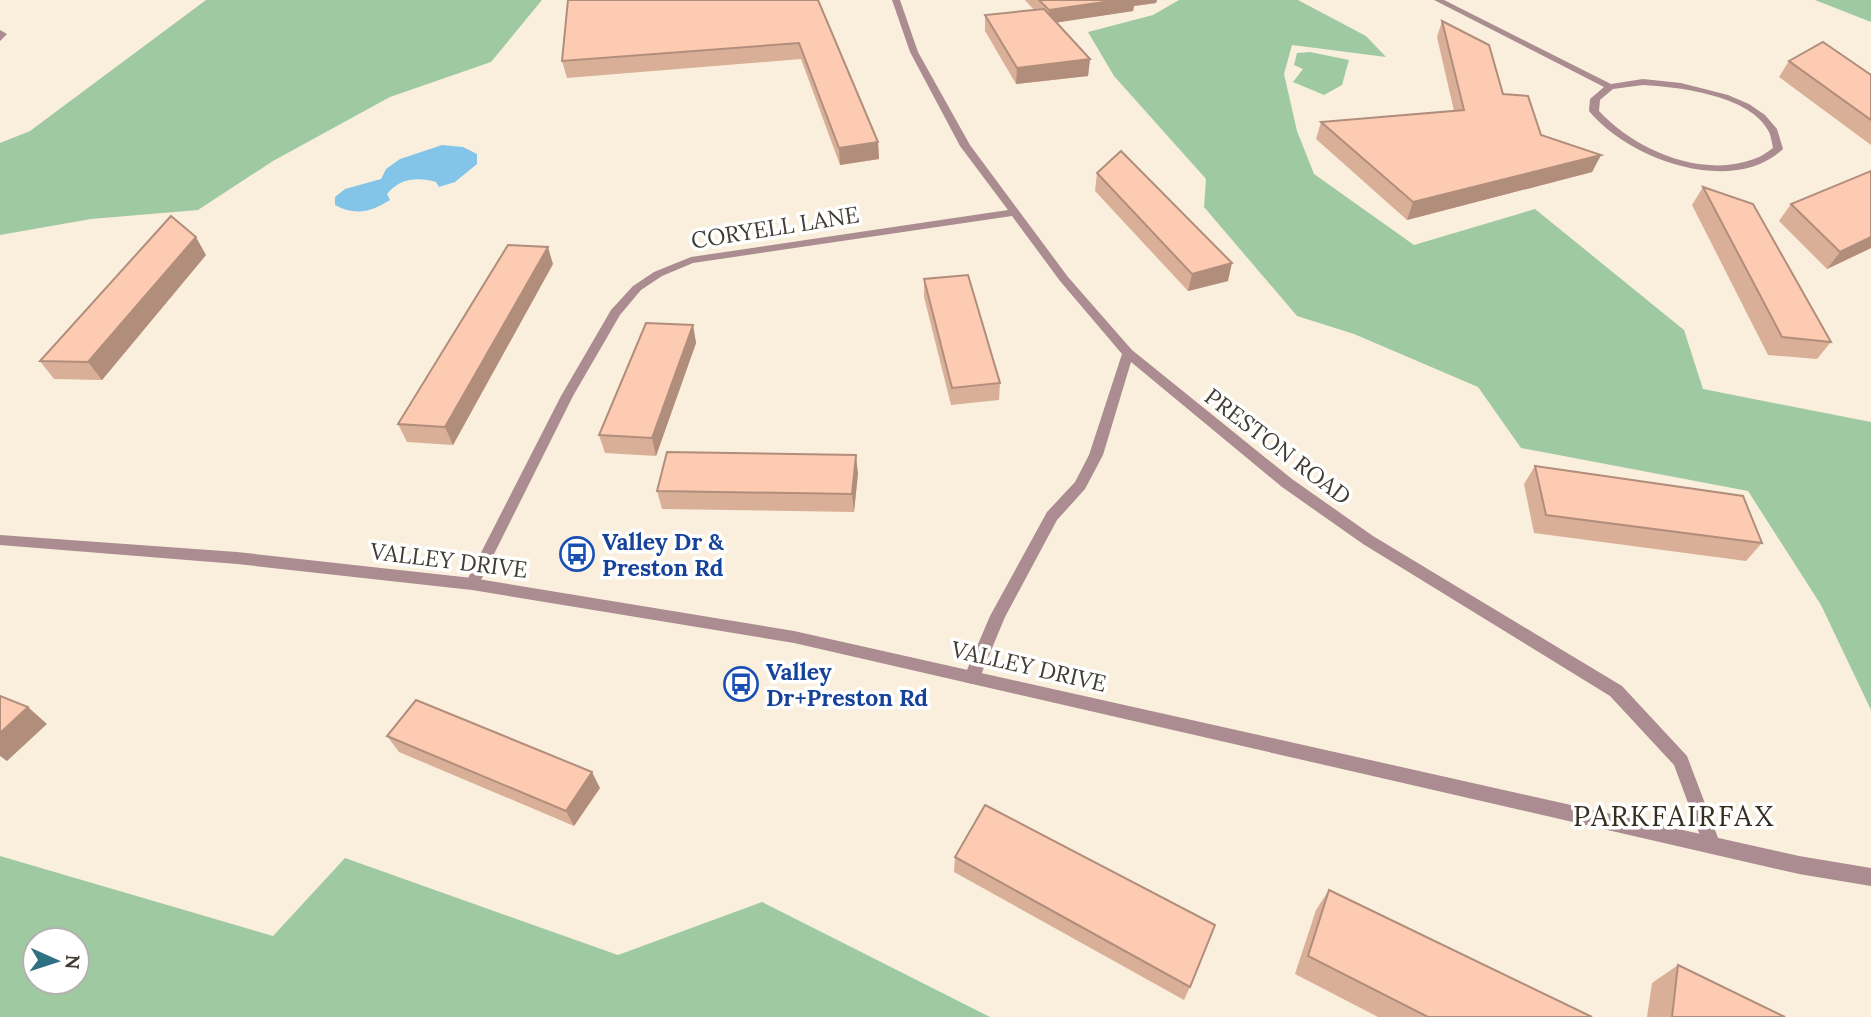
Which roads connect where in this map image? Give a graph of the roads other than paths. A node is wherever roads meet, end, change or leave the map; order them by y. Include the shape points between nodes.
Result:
1 (896, 0) edge
2 (1438, 0) edge
3 (1610, 87) junction
4 (1012, 213) junction
5 (1128, 353) junction
6 (0, 540) edge
7 (472, 584) junction
8 (972, 677) junction
9 (1711, 843) junction
10 (1871, 877) edge

1 - 4 street, PRESTON ROAD via 914,52 947,117
2 - 3 street
3 - 3 street via 1668,83 1720,95 1767,121 1778,135 1778,149 1767,159 1745,166 1683,162 1650,153 1604,126 1594,111 1595,99
4 - 5 street, PRESTON ROAD
4 - 7 street, CORYELL LANE via 691,260 637,288 615,313 567,396
5 - 8 street via 1096,455 1080,485 1052,516 998,616
5 - 9 street, PRESTON ROAD via 1287,483 1368,540 1616,691 1681,761
6 - 7 street, VALLEY DRIVE via 237,558
7 - 8 street, VALLEY DRIVE via 794,637
8 - 9 street, VALLEY DRIVE
9 - 10 street, VALLEY DRIVE

